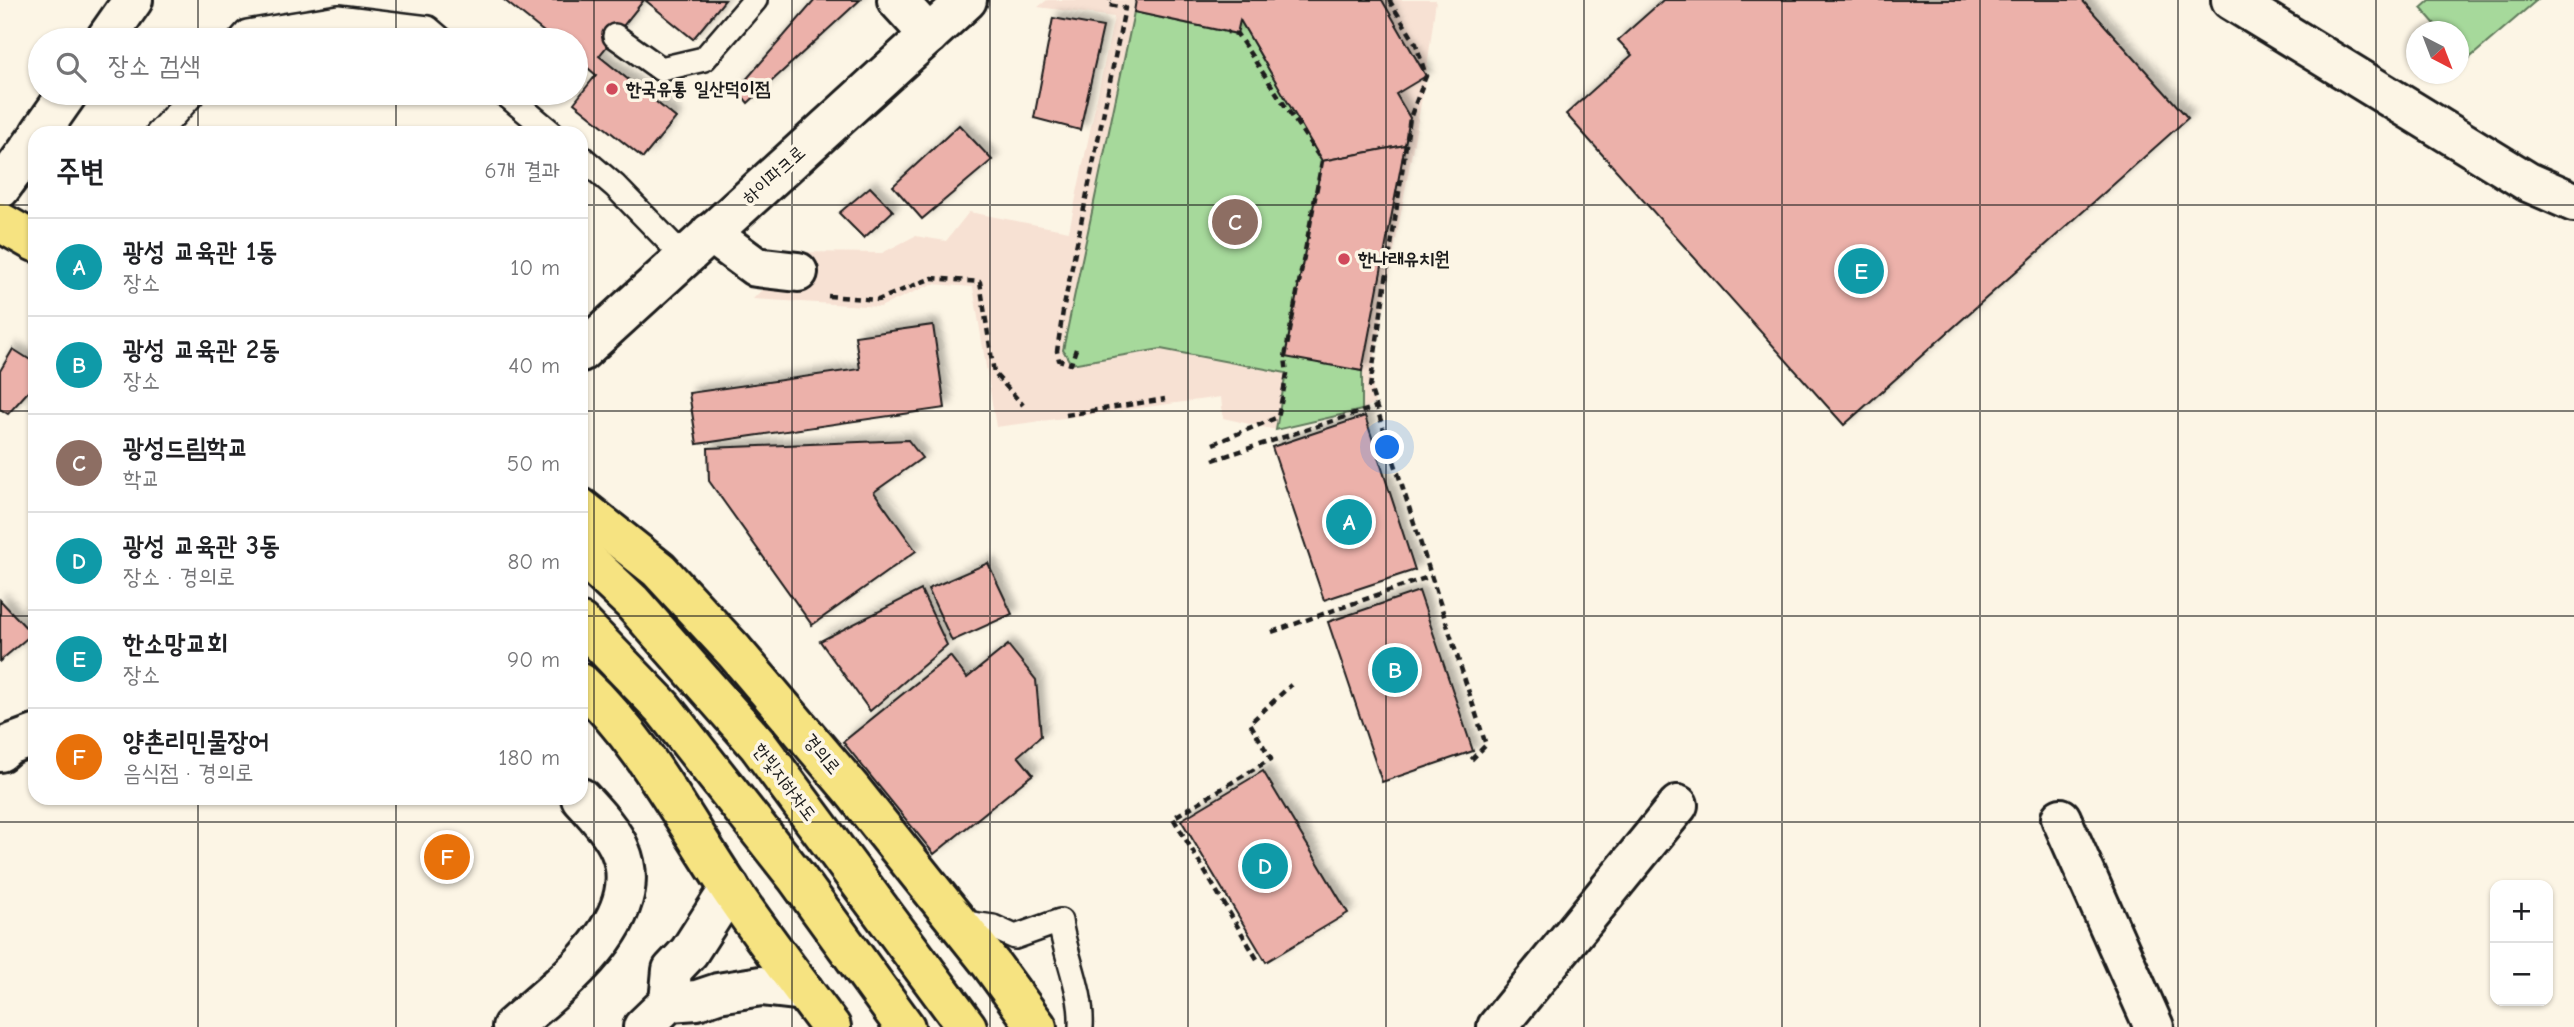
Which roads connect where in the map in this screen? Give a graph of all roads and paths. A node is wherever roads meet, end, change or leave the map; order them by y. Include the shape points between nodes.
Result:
1 (132, 0) edge
2 (755, 0) edge
3 (897, 0) edge
4 (967, 0) edge
5 (1110, 0) edge
6 (1389, 0) edge
7 (2231, 0) edge
8 (113, 28) edge
9 (271, 28) edge
10 (428, 28) edge
11 (1227, 32) dead end
12 (929, 35) junction
13 (615, 36) dead end
14 (60, 105) edge
15 (183, 105) edge
16 (518, 105) edge
17 (45, 126) edge
18 (164, 126) edge
19 (544, 126) edge
20 (28, 151) edge
21 (588, 163) edge
22 (0, 190) edge
23 (2574, 202) edge
24 (0, 222) edge
25 (28, 238) edge
26 (698, 245) junction
27 (797, 272) dead end
28 (826, 296) dead end
29 (588, 346) edge
30 (1076, 349) dead end
31 (1166, 399) dead end
32 (1023, 405) dead end
33 (1376, 407) junction
34 (1066, 415) dead end
35 (1213, 444) dead end
36 (1213, 460) dead end
37 (588, 514) edge
38 (588, 561) edge
39 (1431, 576) junction
40 (588, 630) edge
41 (1272, 632) dead end
42 (1291, 685) dead end
43 (588, 690) edge
44 (1468, 763) dead end
45 (586, 805) edge
46 (1678, 805) dead end
47 (2061, 818) dead end
48 (730, 888) junction
49 (958, 922) junction
50 (1257, 959) dead end
51 (804, 991) junction
52 (657, 1014) edge
53 (512, 1027) edge
54 (831, 1027) edge
55 (905, 1027) edge
56 (967, 1027) edge
57 (1037, 1027) edge
58 (1082, 1027) edge
59 (1497, 1027) edge
60 (2154, 1027) edge

1 - 8 street
2 - 13 lane via 704,59 661,69
3 - 12 street
4 - 12 street, 하이파크로
5 - 30 path via 1109,5 1125,8 1063,311 1059,360 1071,365
6 - 33 path via 1416,44 1426,76 1405,145 1370,387
7 - 23 street via 2528,182
9 - 10 lane via 338,17
11 - 35 path via 1237,34 1322,161 1278,417
12 - 26 street, 하이파크로
14 - 17 street
15 - 18 lane
16 - 19 lane
20 - 22 street
21 - 26 lane
24 - 25 main road
26 - 27 street via 756,267
26 - 29 street, 하이파크로
28 - 32 path via 878,300 932,278 980,282 994,373
31 - 34 path
33 - 36 path
33 - 39 path
37 - 49 main road, 경의로 via 659,570 734,651
38 - 56 main road, 한빛지하차도 via 632,602 758,745
39 - 41 path
39 - 44 path via 1486,745
40 - 55 main road via 662,707 797,878
42 - 50 path via 1250,723 1270,759 1172,818
43 - 48 main road via 672,793
45 - 53 street via 620,850 627,892 606,934 577,969
46 - 59 street
47 - 60 street
48 - 51 main road
48 - 52 street via 672,970
49 - 57 main road, 경의로
49 - 58 lane via 993,927 1015,937 1060,921
51 - 52 street via 761,986 718,993
51 - 54 main road

